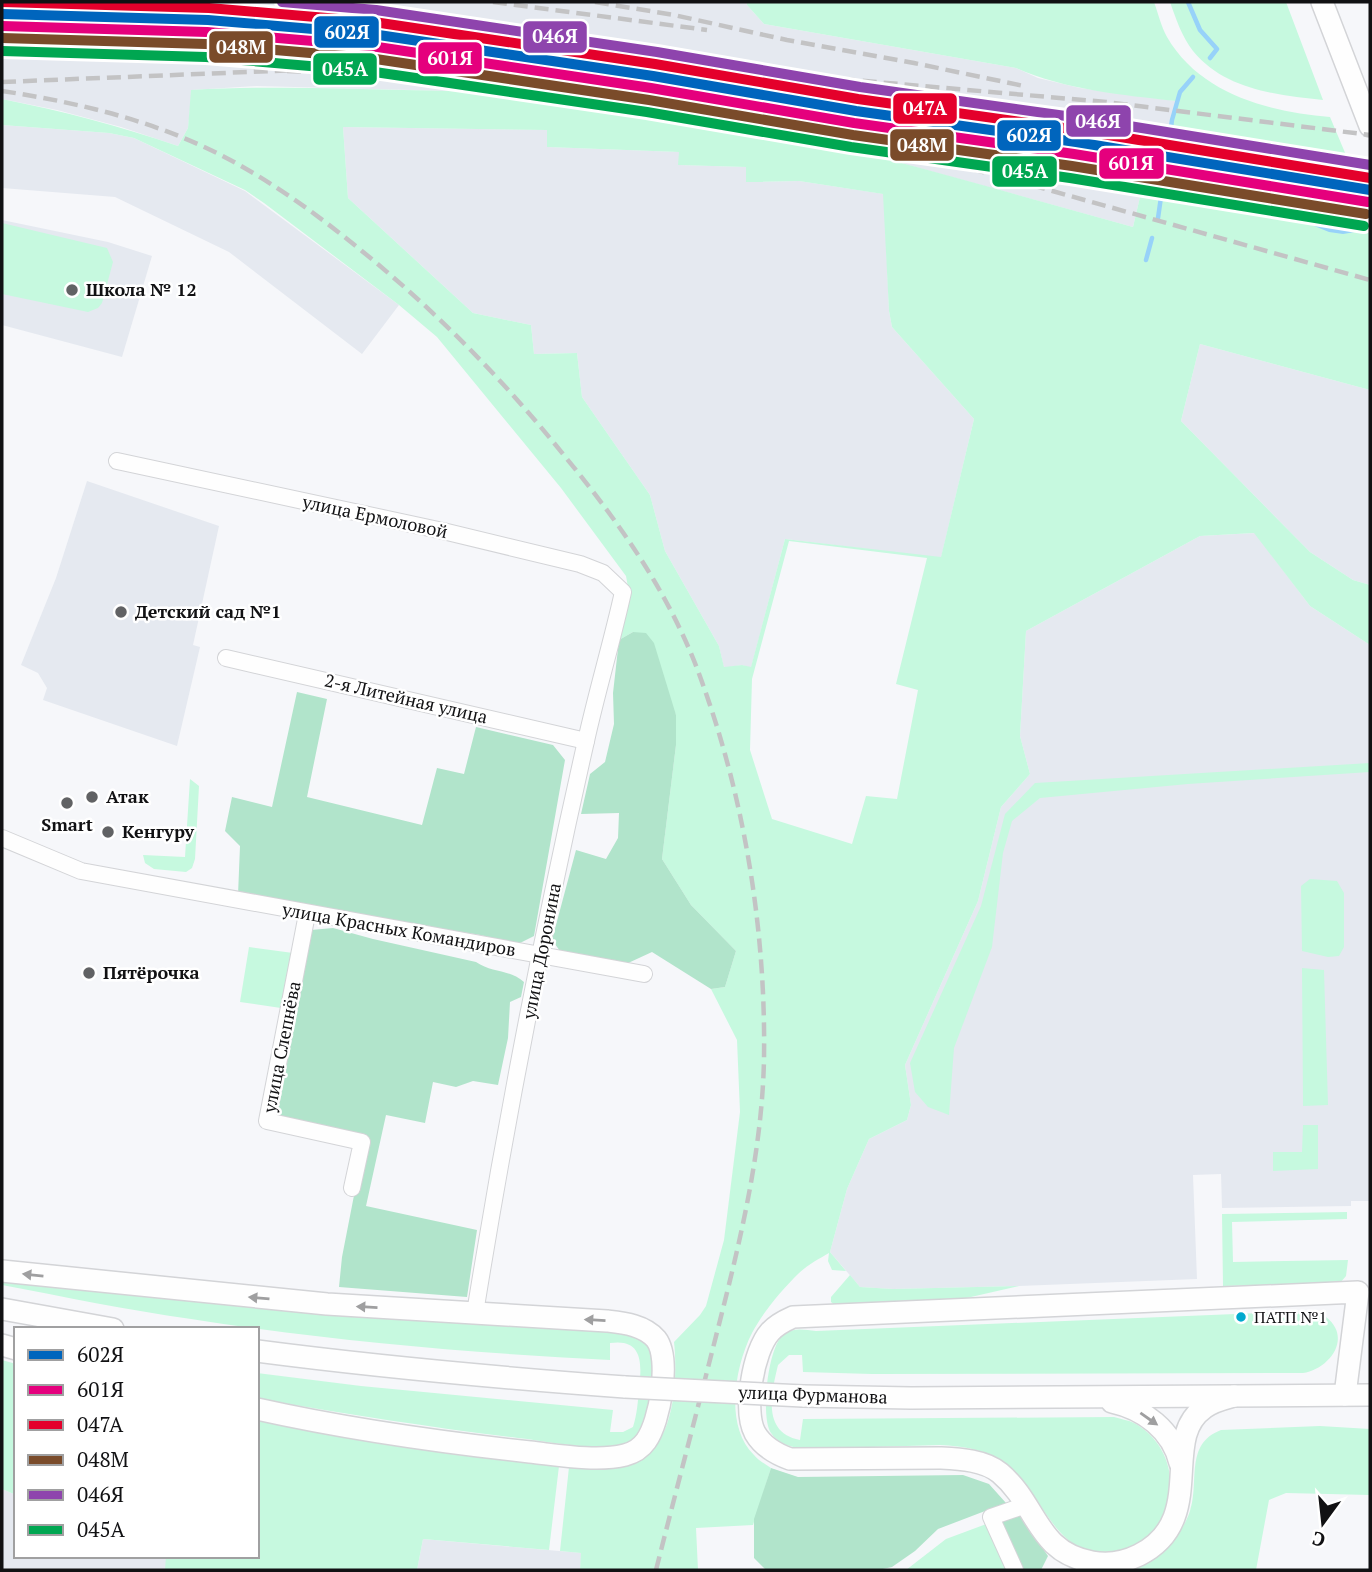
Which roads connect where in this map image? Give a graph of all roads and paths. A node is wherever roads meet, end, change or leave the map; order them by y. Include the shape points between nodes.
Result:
1 (1322, 2) edge
2 (1370, 126) edge
3 (117, 461) dead end
4 (623, 592) joint
5 (226, 658) dead end
6 (586, 741) junction
7 (2, 838) edge
8 (307, 914) junction
9 (541, 956) junction
10 (644, 975) dead end
11 (352, 1188) dead end
12 (2, 1271) edge
13 (2, 1308) edge
14 (475, 1313) junction
15 (102, 1327) edge
16 (259, 1351) edge
17 (1345, 1395) junction
18 (1370, 1395) edge
19 (1089, 1396) junction
20 (1234, 1396) junction
21 (259, 1409) edge
22 (1183, 1472) junction
23 (1026, 1505) junction
24 (1015, 1570) edge

1 - 2 street
3 - 4 street, улица Ермоловой via 580,564 603,573
4 - 6 street, улица Доронина
5 - 6 street, 2-я Литейная улица
6 - 9 street, улица Доронина
7 - 8 street, улица Красных Командиров via 81,872
8 - 9 street, улица Красных Командиров
8 - 11 street, улица Слепнёва via 267,1121 362,1142
9 - 10 street, улица Красных Командиров
9 - 14 street, улица Доронина
14 -> 12 street via 327,1304
13 - 15 street
21 -> 14 street via 412,1438 566,1455 625,1455 647,1440 663,1375 662,1354 649,1332 607,1321
16 - 19 street, улица Фурманова, bridge via 476,1376 625,1387 803,1396
17 - 18 street, улица Фурманова
17 - 20 street, улица Фурманова
17 - 23 street via 1358,1292 793,1317 782,1322 762,1345 749,1398 750,1414 762,1444 777,1455 807,1461 964,1459 999,1472
19 - 20 street, улица Фурманова
19 -> 22 street via 1120,1404 1155,1422 1169,1436
20 - 22 street via 1202,1409 1192,1420 1182,1452
22 - 23 street via 1170,1527 1157,1543 1120,1562 1100,1564 1064,1554 1051,1543
23 - 24 street via 991,1517

